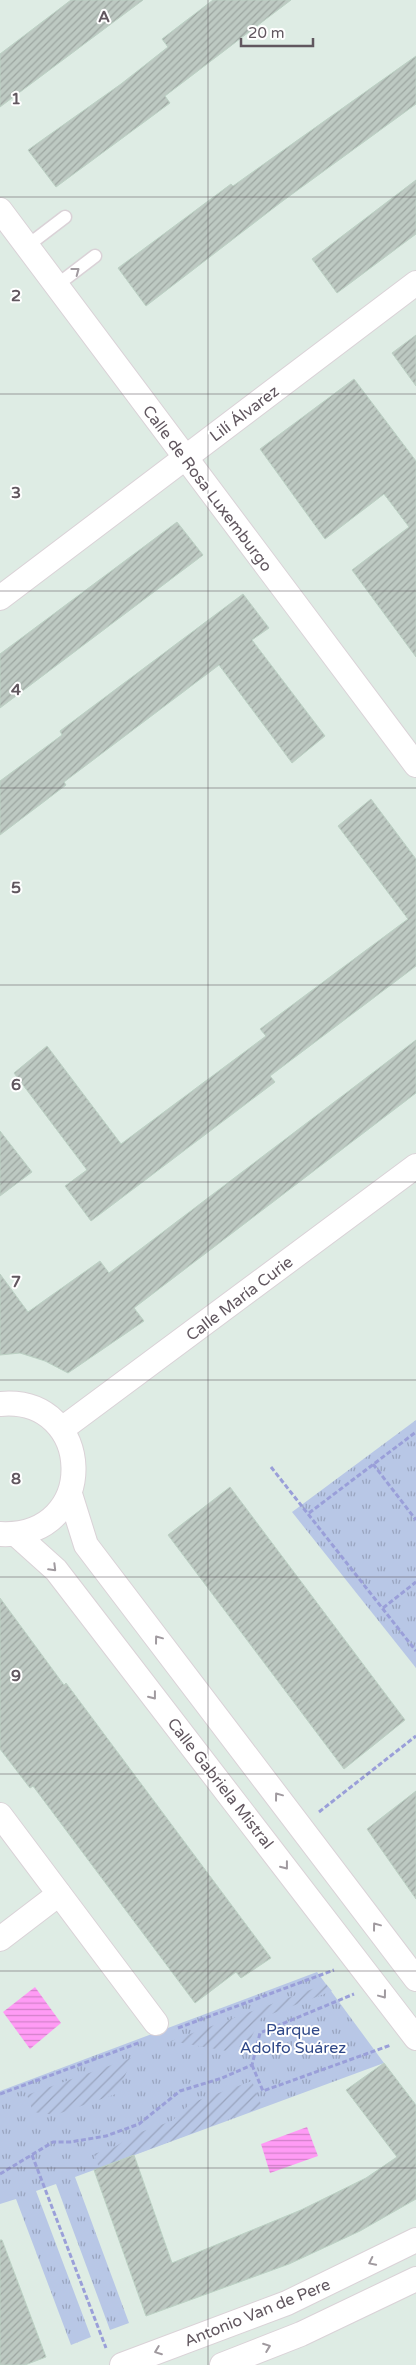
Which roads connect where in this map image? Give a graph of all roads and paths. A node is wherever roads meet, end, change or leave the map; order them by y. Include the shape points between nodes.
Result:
1 (0, 210) edge
2 (65, 217) dead end
3 (27, 246) junction
4 (95, 256) dead end
5 (416, 283) edge
6 (57, 285) junction
7 (185, 458) junction
8 (0, 598) edge
9 (416, 765) edge
10 (416, 1166) edge
11 (0, 1404) edge
12 (62, 1429) junction
13 (416, 1432) edge
14 (372, 1464) junction
15 (271, 1467) dead end
16 (70, 1494) junction
17 (309, 1513) junction
18 (416, 1520) edge
19 (9, 1535) edge
20 (416, 1582) edge
21 (383, 1608) junction
22 (416, 1651) edge
23 (416, 1736) edge
24 (0, 1815) edge
25 (301, 1826) junction
26 (59, 1894) junction
27 (0, 1939) edge
28 (416, 1979) edge
29 (375, 1985) junction
30 (156, 2023) dead end
31 (415, 2037) edge
32 (252, 2065) junction
33 (32, 2155) junction
34 (0, 2174) edge
35 (416, 2240) edge
36 (416, 2279) edge
37 (116, 2360) edge
38 (222, 2365) edge

1 - 3 street, Calle de Rosa Luxemburgo
2 - 3 lane
3 - 6 street, Calle de Rosa Luxemburgo
6 -> 4 lane
5 - 7 street, Lilí Álvarez
6 - 7 street, Calle de Rosa Luxemburgo
7 - 8 street, Lilí Álvarez
7 - 9 street, Calle de Rosa Luxemburgo
10 - 12 street, Calle María Curie
11 - 12 street via 30,1406 50,1417
12 - 16 street via 75,1465
13 - 14 path
14 - 17 path
14 - 18 path
15 - 17 path
16 - 19 street via 63,1507 47,1523 33,1531
25 -> 16 street via 86,1545
17 - 21 path
19 -> 29 street, Calle Gabriela Mistral via 56,1570
20 - 21 path
21 - 22 path
23 - 25 path
24 - 26 street
28 -> 25 street
26 - 27 street
26 - 30 street
29 -> 31 street, Calle Gabriela Mistral
29 - 32 path via 260,2033
31 - 32 path via 262,2091
32 - 33 path via 180,2090 139,2124 106,2136 52,2142
33 - 34 path
33 - 37 path
35 -> 37 street, Antonio Van de Pere via 287,2303
38 -> 36 street via 301,2334

